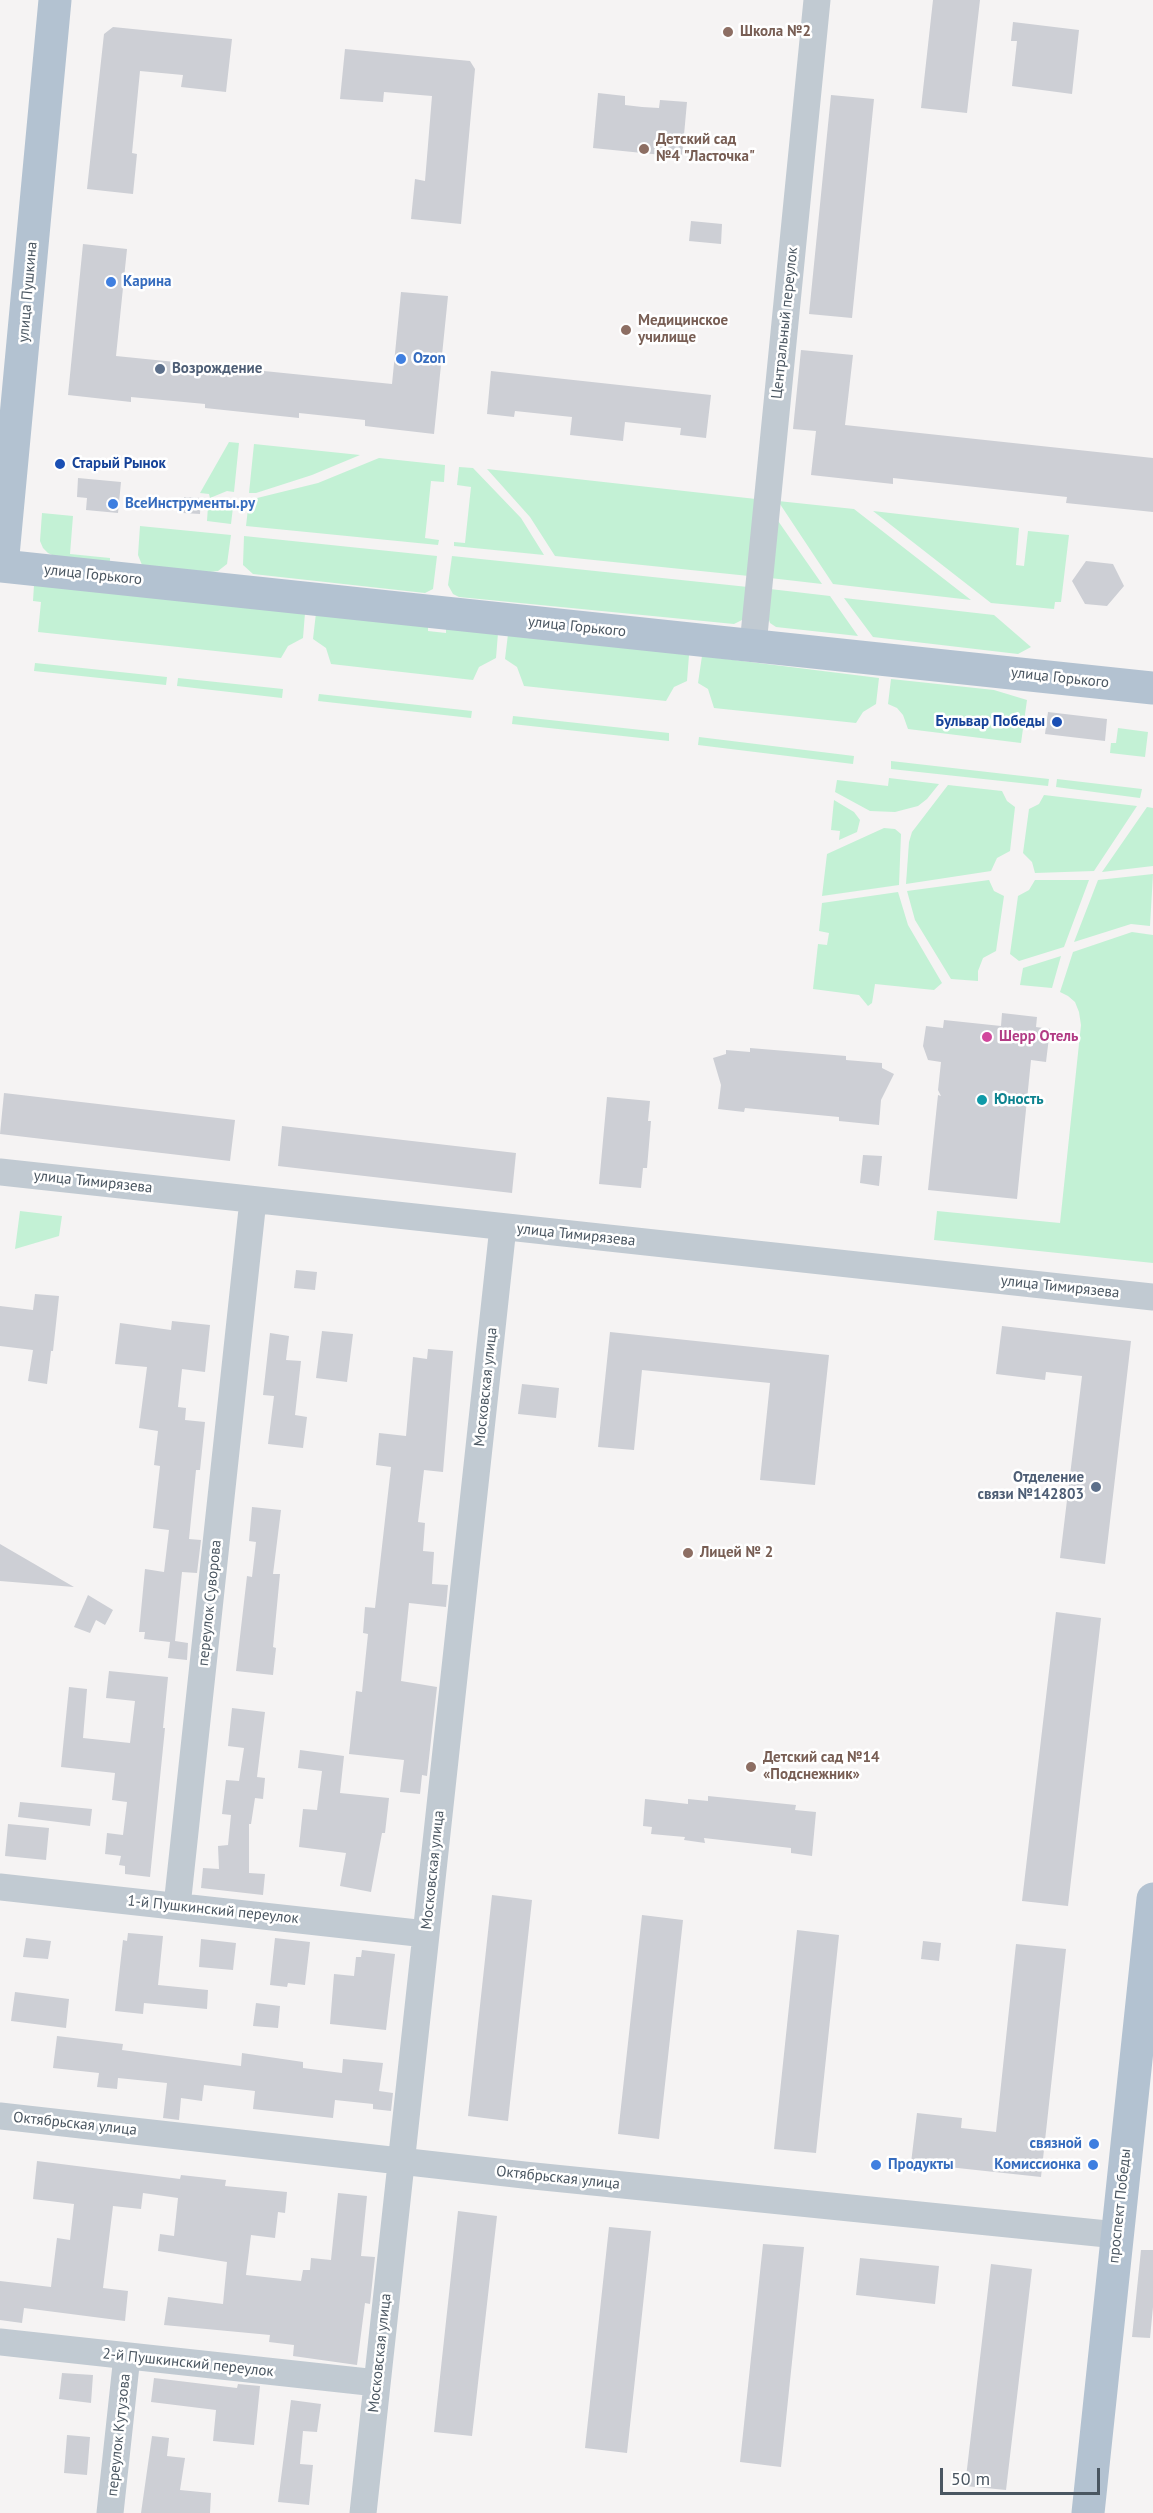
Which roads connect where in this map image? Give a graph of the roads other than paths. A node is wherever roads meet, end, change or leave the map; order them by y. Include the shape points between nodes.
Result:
1 (55, 0) edge
2 (817, 0) edge
3 (1, 572) edge
4 (753, 645) junction
5 (1153, 688) edge
6 (0, 1172) edge
7 (254, 1200) junction
8 (503, 1227) junction
9 (1153, 1297) edge
10 (0, 1887) edge
11 (1153, 1899) edge
12 (177, 1906) junction
13 (426, 1934) junction
14 (0, 2116) edge
15 (401, 2161) junction
16 (1117, 2235) junction
17 (0, 2342) edge
18 (127, 2356) junction
19 (377, 2383) junction
20 (110, 2513) edge
21 (363, 2513) edge
22 (1088, 2513) edge

1 - 3 main road, улица Пушкина
2 - 4 street, Центральный переулок
3 - 4 main road, улица Горького
4 - 5 main road, улица Горького
6 - 7 street, улица Тимирязева
7 - 8 street, улица Тимирязева
7 - 12 street, переулок Суворова
8 - 9 street, улица Тимирязева
8 - 13 street, Московская улица
10 - 12 street, 1-й Пушкинский переулок
11 - 16 main road, проспект Победы
12 - 13 street, 1-й Пушкинский переулок
13 - 15 street, Московская улица
14 - 15 street, Октябрьская улица
15 - 16 street, Октябрьская улица
15 - 19 street, Московская улица
16 - 22 main road, проспект Победы
17 - 18 street, 2-й Пушкинский переулок
18 - 19 street, 2-й Пушкинский переулок
18 - 20 street, переулок Кутузова
19 - 21 street, Московская улица

